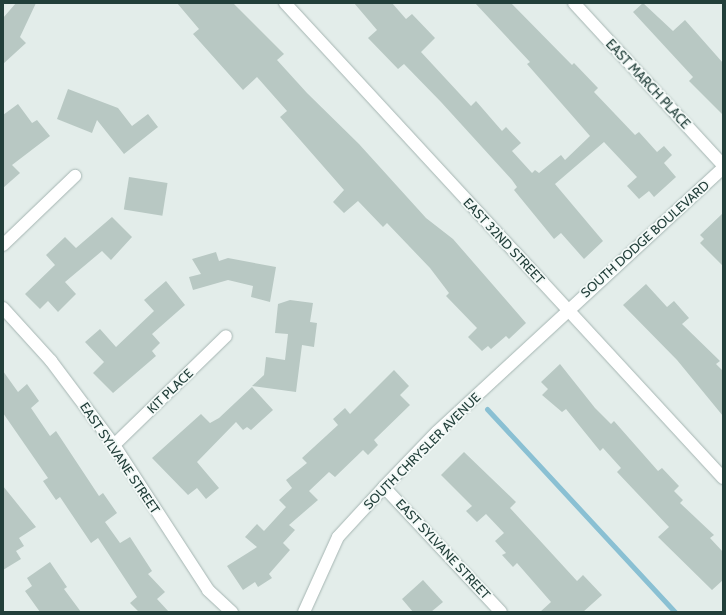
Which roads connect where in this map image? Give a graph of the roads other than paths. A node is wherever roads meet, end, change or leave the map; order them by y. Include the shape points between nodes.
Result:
1 (285, 3) edge
2 (574, 3) edge
3 (723, 165) edge
4 (723, 168) edge
5 (75, 176) dead end
6 (3, 245) edge
7 (3, 308) edge
8 (568, 310) junction
9 (226, 336) dead end
10 (114, 445) junction
11 (723, 478) edge
12 (384, 487) junction
13 (232, 612) edge
14 (304, 612) edge
15 (501, 612) edge

1 - 8 street, EAST 32ND STREET
2 - 3 street, EAST MARCH PLACE
4 - 8 street, SOUTH DODGE BOULEVARD
5 - 6 street
7 - 10 street, EAST SYLVANE STREET via 51,361
8 - 11 street, EAST 32ND STREET
8 - 12 street, SOUTH CHRYSLER AVENUE via 437,432
9 - 10 street, KIT PLACE
10 - 13 street, EAST SYLVANE STREET via 208,590
12 - 14 street, SOUTH CHRYSLER AVENUE via 338,537
12 - 15 street, EAST SYLVANE STREET

